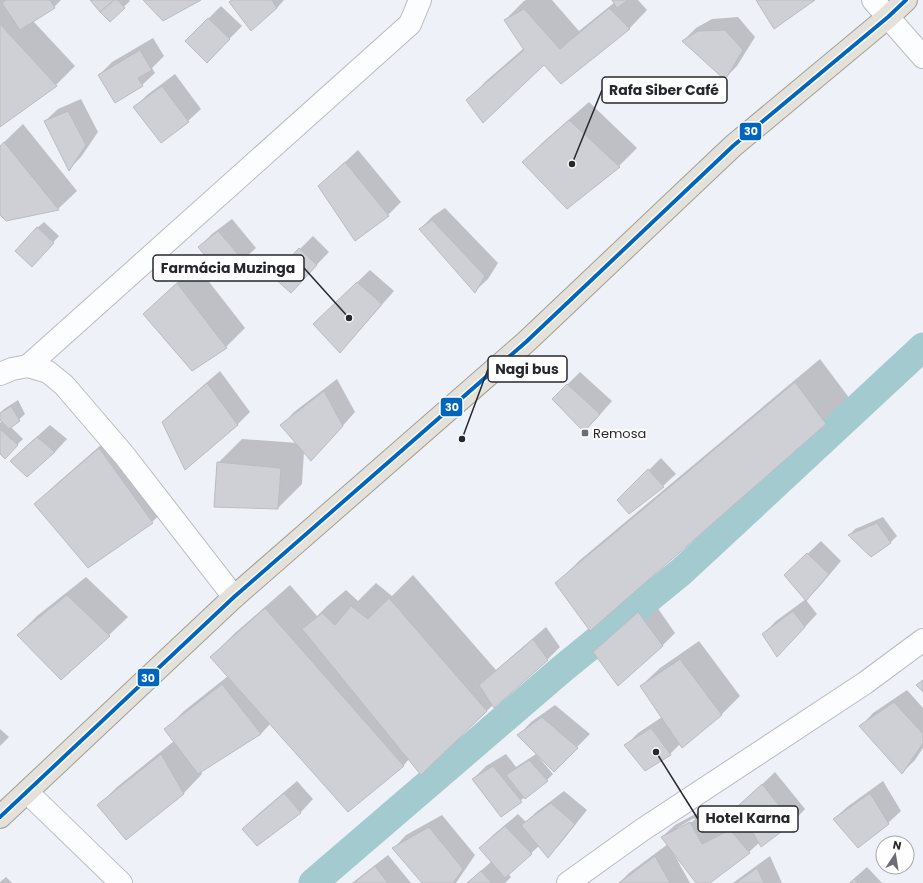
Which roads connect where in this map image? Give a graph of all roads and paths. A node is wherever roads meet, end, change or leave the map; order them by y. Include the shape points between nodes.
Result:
1 (420, 0) edge
2 (872, 0) edge
3 (906, 0) edge
4 (888, 17) junction
5 (923, 57) edge
6 (28, 366) junction
7 (0, 374) edge
8 (234, 597) junction
9 (923, 640) edge
10 (27, 792) junction
11 (0, 817) edge
12 (121, 883) edge
13 (568, 883) edge

1 - 6 street via 410,24
2 - 4 street
3 - 4 main road
4 - 5 street
4 - 8 main road via 733,146 526,342
6 - 7 street
6 - 8 street via 48,372 64,385 124,455
8 - 10 main road
9 - 13 street via 865,683 642,830
10 - 11 main road
10 - 12 street

